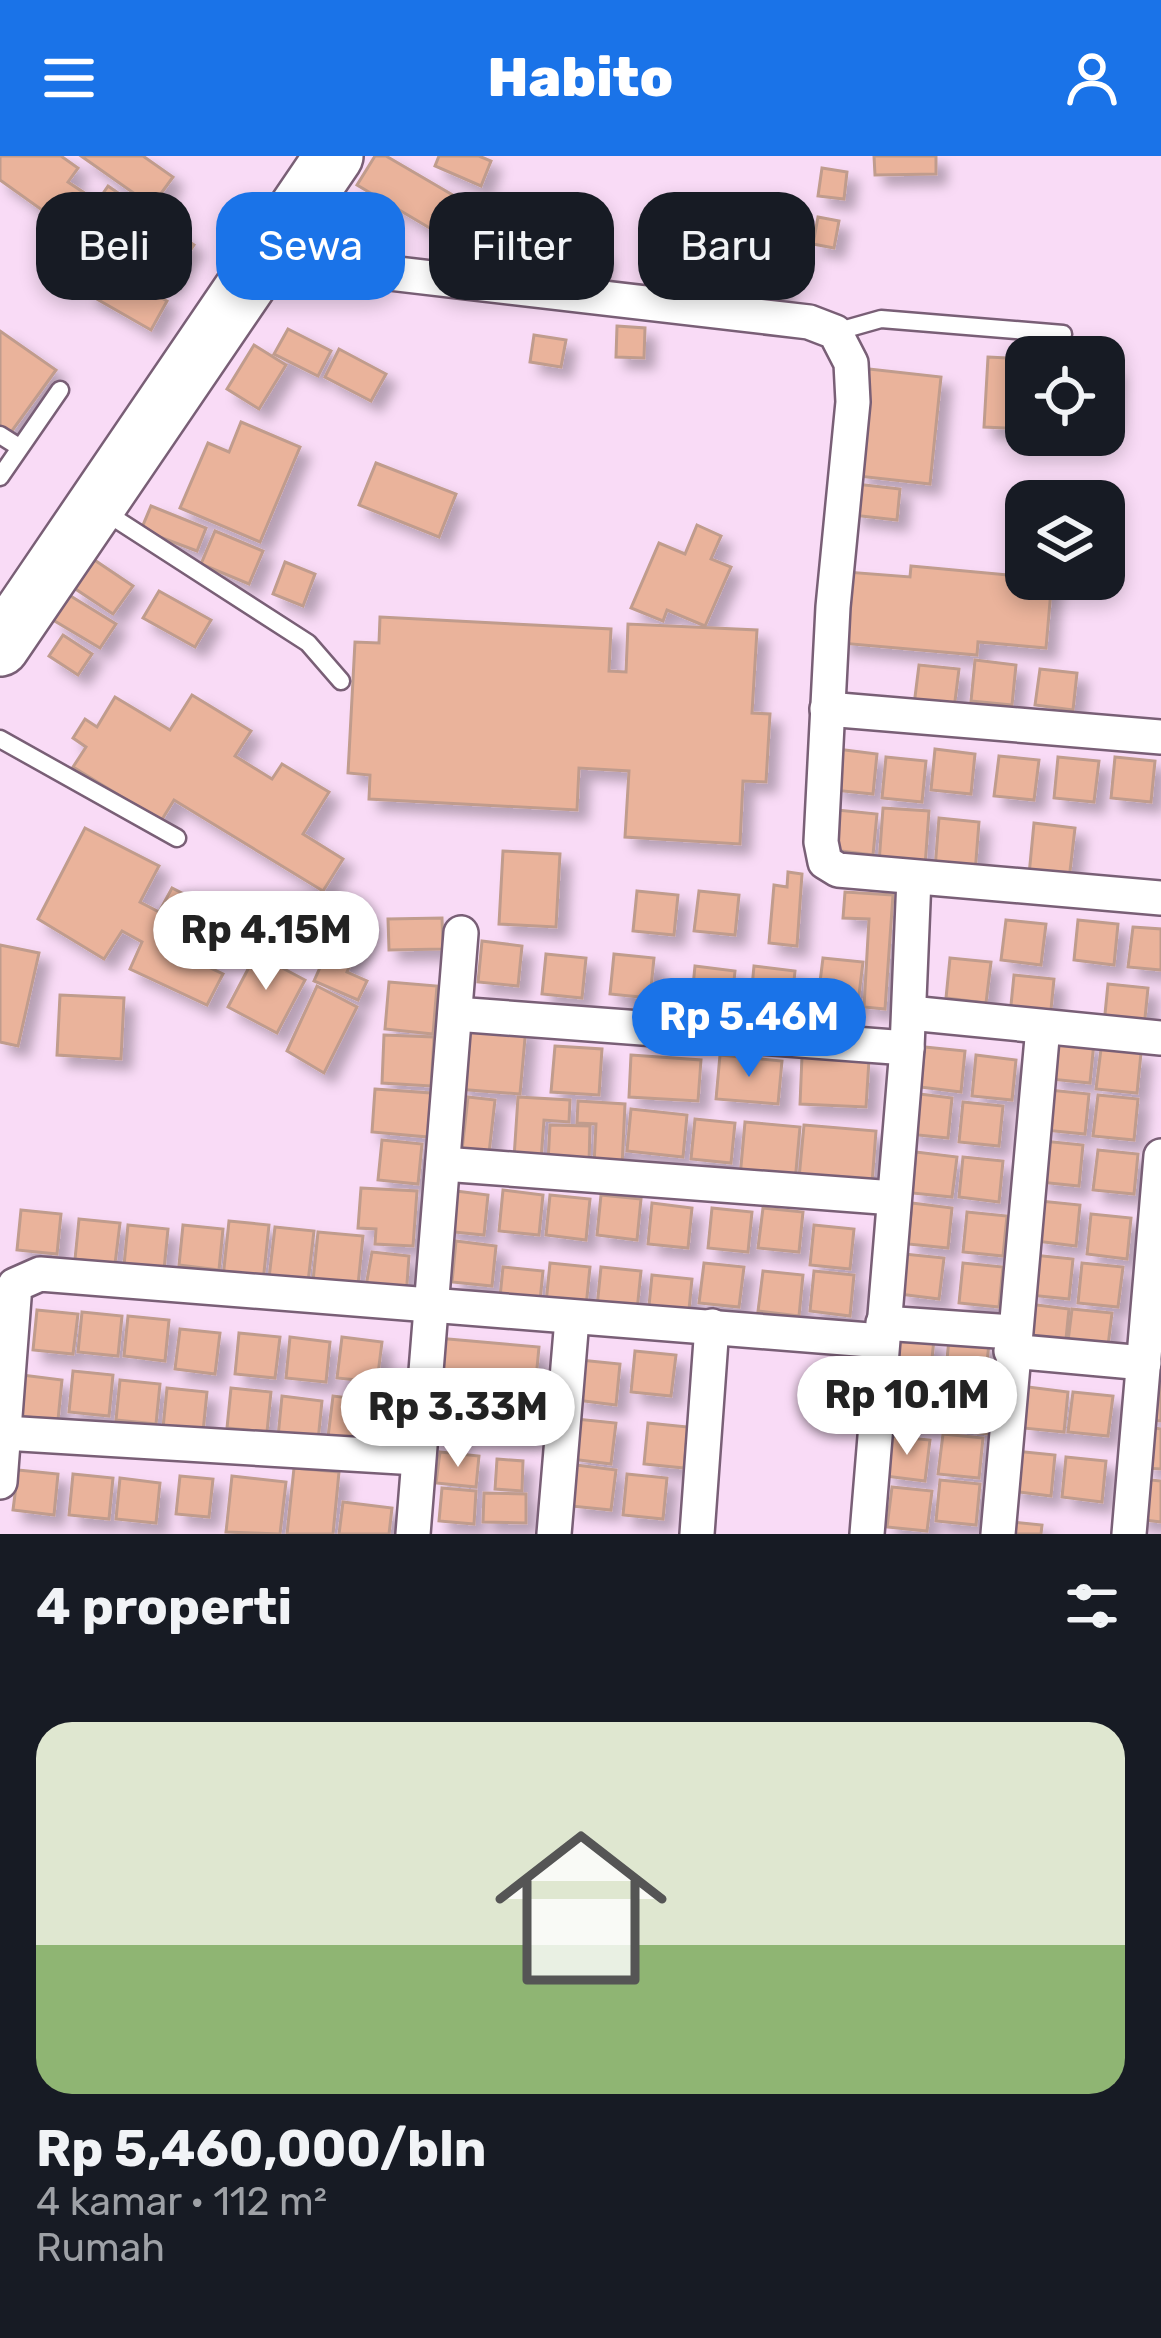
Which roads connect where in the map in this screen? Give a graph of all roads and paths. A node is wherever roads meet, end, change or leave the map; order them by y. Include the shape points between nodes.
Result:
1 (295, 156) edge
2 (334, 156) edge
3 (308, 192) edge
4 (405, 275) edge
5 (233, 300) edge
6 (835, 332) junction
7 (1063, 334) dead end
8 (60, 389) dead end
9 (0, 435) edge
10 (19, 448) junction
11 (0, 477) edge
12 (94, 505) junction
13 (0, 600) edge
14 (0, 647) edge
15 (341, 681) dead end
16 (827, 709) junction
17 (1161, 737) edge
18 (0, 739) edge
19 (177, 838) dead end
20 (914, 878) junction
21 (1161, 898) edge
22 (461, 932) dead end
23 (910, 1013) junction
24 (455, 1014) junction
25 (1043, 1027) junction
26 (1161, 1038) edge
27 (907, 1048) junction
28 (1161, 1156) edge
29 (443, 1164) junction
30 (894, 1198) junction
31 (429, 1308) junction
32 (572, 1319) junction
33 (712, 1326) junction
34 (882, 1332) junction
35 (1012, 1342) junction
36 (1150, 1355) edge
37 (4, 1433) junction
38 (417, 1458) junction
39 (0, 1482) edge
40 (413, 1534) edge
41 (554, 1534) edge
42 (697, 1534) edge
43 (867, 1534) edge
44 (998, 1534) edge
45 (1129, 1534) edge

1 - 13 highway
2 - 3 highway
4 - 6 street via 797,320
5 - 12 highway
6 - 7 lane via 881,320
6 - 16 street via 851,363 854,402
8 - 10 lane
9 - 10 lane
10 - 11 lane
12 - 14 highway
12 - 15 lane via 308,643
16 - 17 street
16 - 20 street via 825,862
18 - 19 lane
20 - 21 street
20 - 23 street
22 - 24 street
23 - 25 street
23 - 27 street
24 - 27 street
24 - 29 street
25 - 26 street
25 - 35 street
27 - 30 street
28 - 36 street
29 - 30 street
29 - 31 street
30 - 34 street
31 - 32 street
31 - 37 street via 23,1278 14,1298
31 - 38 street
32 - 33 street
32 - 41 street
33 - 34 street
33 - 42 street
34 - 35 street
34 - 43 street
35 - 36 street
35 - 44 street
36 - 45 street
37 - 38 street
37 - 39 street
38 - 40 street

